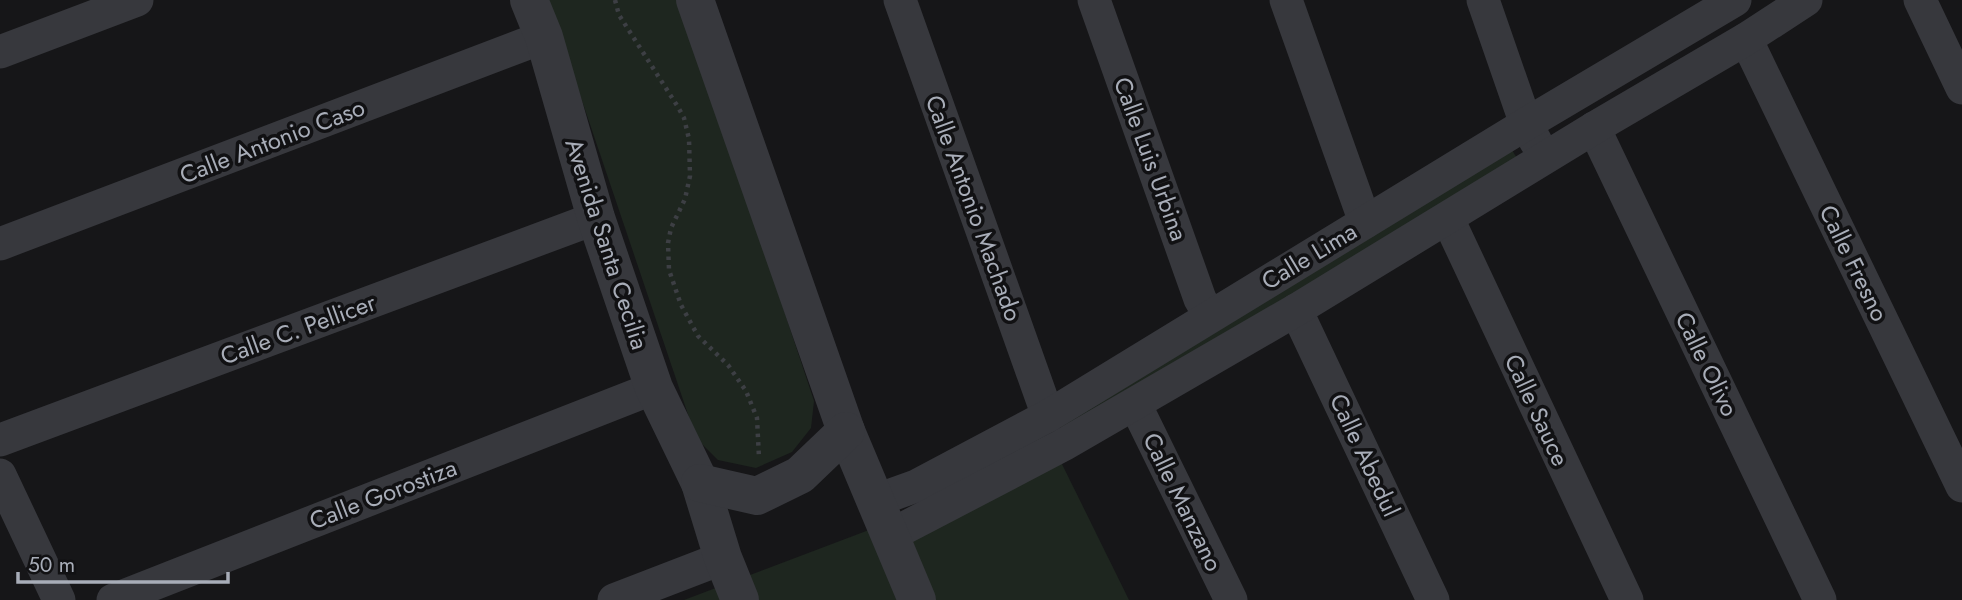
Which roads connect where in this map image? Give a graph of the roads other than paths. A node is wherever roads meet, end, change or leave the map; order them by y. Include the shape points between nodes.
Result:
1 (137, 0) edge
2 (529, 0) edge
3 (695, 0) edge
4 (900, 0) edge
5 (1094, 0) edge
6 (1286, 0) edge
7 (1483, 0) edge
8 (1735, 0) edge
9 (1806, 0) edge
10 (1920, 0) edge
11 (1684, 14) edge
12 (544, 37) junction
13 (1746, 39) junction
14 (0, 52) edge
15 (1962, 88) edge
16 (1526, 124) junction
17 (1594, 128) junction
18 (1544, 158) junction
19 (596, 218) junction
20 (1448, 219) junction
21 (1365, 222) junction
22 (0, 244) edge
23 (1296, 310) junction
24 (1210, 316) junction
25 (654, 388) junction
26 (1135, 404) junction
27 (1048, 416) junction
28 (846, 431) junction
29 (0, 440) edge
30 (0, 475) edge
31 (701, 483) junction
32 (1962, 486) edge
33 (877, 500) junction
34 (891, 535) junction
35 (723, 558) junction
36 (59, 600) edge
37 (113, 600) edge
38 (614, 600) edge
39 (740, 600) edge
40 (917, 600) edge
41 (1231, 600) edge
42 (1433, 600) edge
43 (1627, 600) edge
44 (1820, 600) edge

1 - 14 street
2 - 12 street, Avenida Santa Cecilia
3 - 28 street
4 - 27 street, Calle Antonio Machado
5 - 24 street, Calle Luis Urbina via 1200,299
6 - 21 street
7 - 16 street
8 - 11 street, Calle Lima
9 - 13 street, Calle Lima
10 - 15 street
11 - 16 street, Calle Lima
12 - 19 street, Avenida Santa Cecilia
12 - 22 street, Calle Antonio Caso
13 - 17 street, Calle Lima
13 - 32 street, Calle Fresno
16 - 18 street
16 - 21 street, Calle Lima
17 - 18 street, Calle Lima
17 - 44 street, Calle Olivo
18 - 20 street, Calle Lima
19 - 25 street, Avenida Santa Cecilia
19 - 29 street, Calle C. Pellicer
20 - 23 street, Calle Lima
20 - 43 street, Calle Sauce
21 - 24 street, Calle Lima
23 - 26 street, Calle Lima
23 - 42 street, Calle Abedul
24 - 27 street, Calle Lima
25 - 31 street, Avenida Santa Cecilia
25 - 37 street, Calle Gorostiza
26 - 34 street, Calle Lima
26 - 41 street, Calle Manzano
27 - 33 street, Calle Lima via 916,486
28 - 31 street via 800,475 757,496
28 - 33 street
30 - 36 street
31 - 35 street, Avenida Santa Cecilia
33 - 34 street
34 - 40 street
35 - 38 street
35 - 39 street, Avenida Santa Cecilia

